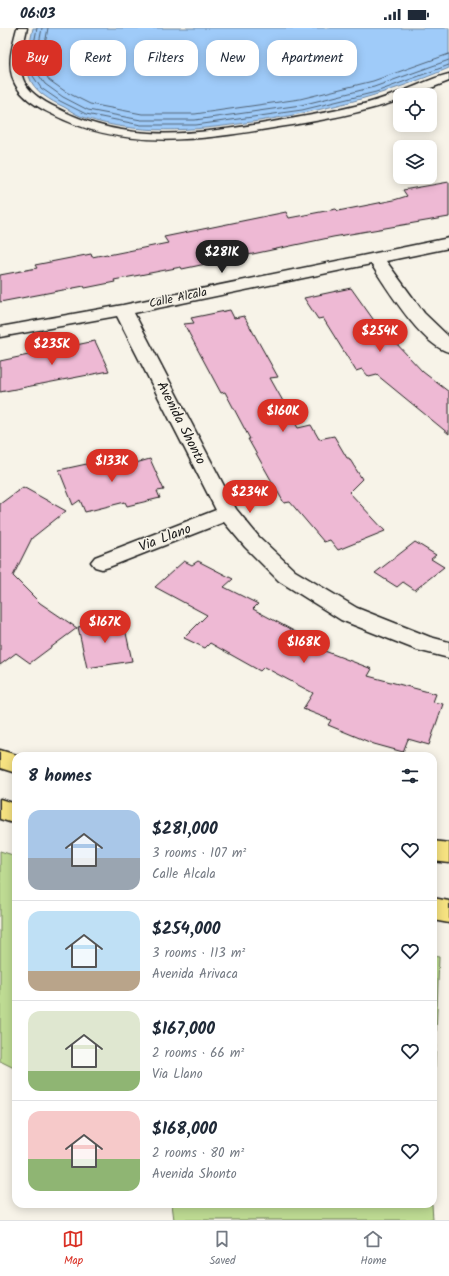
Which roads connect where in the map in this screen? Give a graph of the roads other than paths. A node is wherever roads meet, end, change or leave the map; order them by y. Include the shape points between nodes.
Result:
1 (22, 28) edge
2 (449, 78) edge
3 (422, 88) edge
4 (393, 98) edge
5 (449, 243) edge
6 (375, 257) junction
7 (122, 310) junction
8 (0, 332) edge
9 (449, 346) edge
10 (228, 513) junction
11 (102, 562) dead end
12 (449, 650) edge
13 (0, 759) edge
14 (12, 763) edge
15 (0, 809) edge
16 (12, 813) edge
17 (437, 852) edge
18 (449, 853) edge
19 (437, 910) edge
20 (449, 912) edge

1 - 4 lane via 15,66 24,89 54,112 100,130 156,136 245,130 350,110
2 - 3 lane
5 - 6 street, Calle Alcala
6 - 7 street, Calle Alcala
6 - 9 street via 405,303
7 - 8 street, Calle Alcala
7 - 10 street, Avenida Shonto
10 - 11 street, Via Llano
10 - 12 street, Avenida Shonto via 252,542 287,576 342,611 424,644
13 - 14 main road
15 - 16 main road
17 - 18 main road
19 - 20 main road

